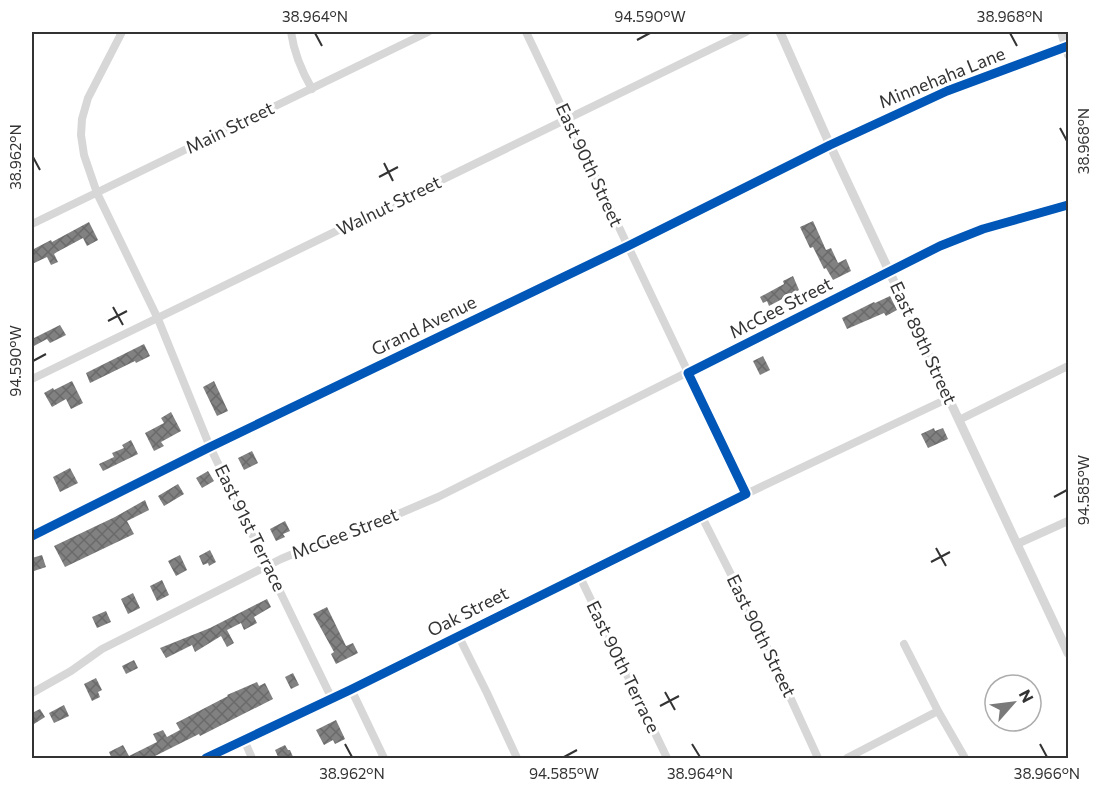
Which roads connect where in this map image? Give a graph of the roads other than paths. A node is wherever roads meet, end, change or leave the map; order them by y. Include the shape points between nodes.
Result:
1 (122, 32) edge
2 (291, 32) edge
3 (428, 32) edge
4 (526, 32) edge
5 (746, 32) edge
6 (780, 32) edge
7 (1061, 32) edge
8 (1068, 50) edge
9 (312, 89) junction
10 (567, 119) junction
11 (830, 145) junction
12 (97, 193) junction
13 (1068, 205) edge
14 (32, 224) edge
15 (628, 246) junction
16 (889, 272) junction
17 (159, 319) junction
18 (1068, 366) edge
19 (688, 373) junction
20 (32, 379) edge
21 (949, 398) junction
22 (959, 420) junction
23 (210, 447) junction
24 (746, 494) junction
25 (701, 515) junction
26 (1068, 521) edge
27 (32, 536) edge
28 (1017, 544) junction
29 (267, 566) junction
30 (579, 575) junction
31 (458, 635) junction
32 (904, 644) dead end
33 (1068, 653) edge
34 (351, 689) junction
35 (32, 693) edge
36 (332, 699) junction
37 (938, 711) junction
38 (244, 740) junction
39 (206, 759) edge
40 (252, 759) edge
41 (384, 759) edge
42 (517, 759) edge
43 (666, 759) edge
44 (818, 759) edge
45 (847, 759) edge
46 (965, 759) edge

1 - 12 street, East 91st Terrace via 88,98 82,119 84,155
2 - 9 street via 293,47
3 - 9 street, Main Street
4 - 10 street, East 90th Street
5 - 10 street, Walnut Street
6 - 11 street, East 89th Street
7 - 8 street
8 - 11 street, Minnehaha Lane via 947,91
9 - 12 street, Main Street
10 - 15 street, East 90th Street
10 - 17 street, Walnut Street
11 - 15 street, Grand Avenue
11 - 16 street, East 89th Street
12 - 14 street, Main Street
12 - 17 street, East 91st Terrace
13 - 16 street, McGee Street via 983,229
15 - 19 street, East 90th Street
15 - 23 street, Grand Avenue
16 - 19 street, McGee Street
16 - 21 street, East 89th Street
17 - 20 street, Walnut Street
17 - 23 street, East 91st Terrace
18 - 22 street
19 - 24 street, East 90th Street
19 - 29 street, McGee Street via 438,497
21 - 22 street, East 89th Street
21 - 24 street, Oak Street
22 - 28 street, East 89th Street
23 - 27 street, Grand Avenue
23 - 29 street, East 91st Terrace
24 - 25 street, Oak Street
25 - 30 street, Oak Street
25 - 44 street, East 90th Street
26 - 28 street
28 - 33 street, East 89th Street
29 - 35 street, McGee Street via 102,649
29 - 36 street, East 91st Terrace
30 - 31 street, Oak Street
30 - 43 street, East 90th Terrace
31 - 34 street, Oak Street
31 - 42 street
32 - 37 street
34 - 36 street, Oak Street
34 - 41 street
36 - 38 street, Oak Street
37 - 45 street
37 - 46 street
38 - 39 street, Oak Street
38 - 40 street

